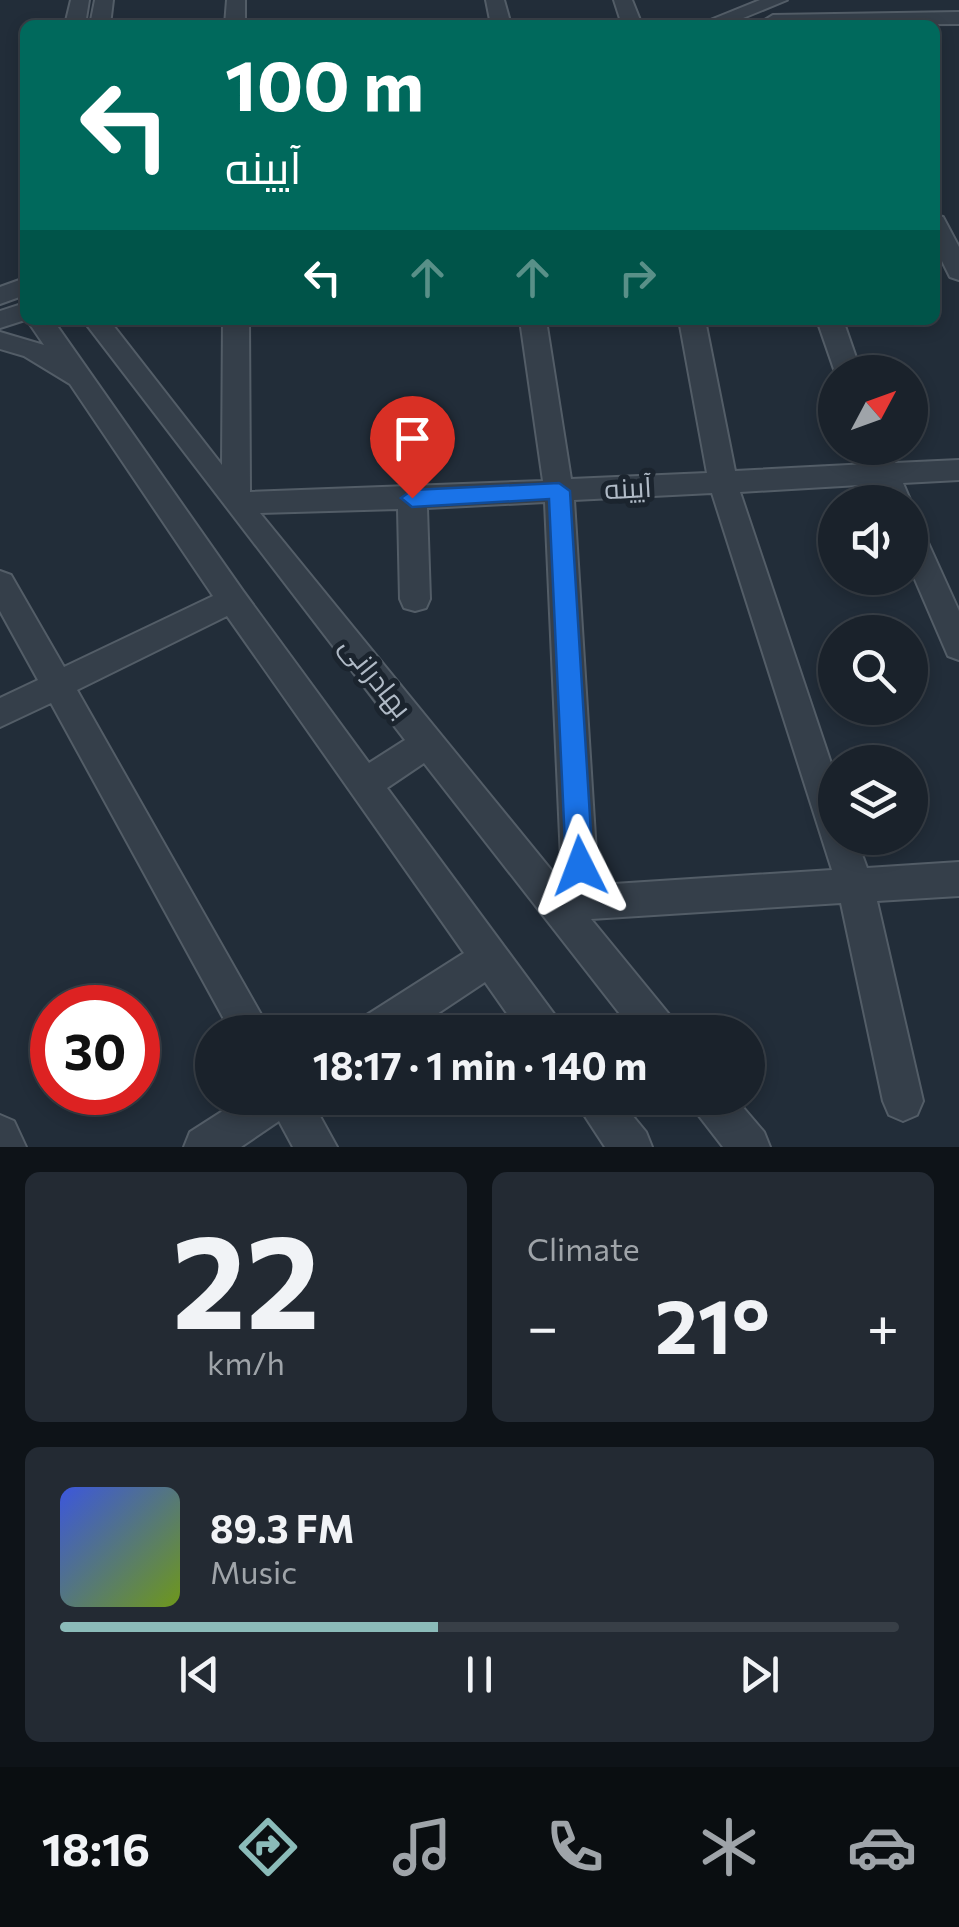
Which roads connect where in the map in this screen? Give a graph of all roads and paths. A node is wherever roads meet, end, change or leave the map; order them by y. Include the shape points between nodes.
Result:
1 (828, 0) edge
2 (953, 0) edge
3 (770, 10) edge
4 (959, 16) edge
5 (729, 20) edge
6 (836, 20) edge
7 (886, 20) edge
8 (940, 232) edge
9 (959, 272) edge
10 (20, 291) edge
11 (0, 320) edge
12 (43, 325) edge
13 (100, 325) edge
14 (114, 325) edge
15 (236, 325) edge
16 (533, 325) edge
17 (693, 325) edge
18 (832, 325) edge
19 (0, 340) edge
20 (842, 355) edge
21 (126, 359) junction
22 (82, 382) junction
23 (851, 465) edge
24 (915, 465) edge
25 (959, 470) edge
26 (722, 483) junction
27 (559, 491) junction
28 (412, 498) junction
29 (236, 503) junction
30 (928, 575) edge
31 (0, 583) edge
32 (415, 599) dead end
33 (232, 600) junction
34 (959, 647) edge
35 (58, 685) junction
36 (0, 713) edge
37 (429, 742) junction
38 (818, 775) edge
39 (363, 785) junction
40 (844, 855) edge
41 (959, 879) edge
42 (855, 886) junction
43 (546, 892) junction
44 (582, 903) junction
45 (487, 959) junction
46 (242, 1015) edge
47 (402, 1015) edge
48 (530, 1015) edge
49 (644, 1015) edge
50 (904, 1101) dead end
51 (253, 1115) edge
52 (298, 1115) edge
53 (606, 1115) edge
54 (724, 1115) edge
55 (0, 1135) edge
56 (5, 1147) edge
57 (205, 1147) edge
58 (316, 1147) edge
59 (631, 1147) edge
60 (749, 1147) edge

1 - 3 street
2 - 4 street
3 - 5 street
3 - 6 street
4 - 7 street
8 - 9 street
10 - 11 street
12 - 22 street
13 - 21 street, بهادرانی
14 - 21 street
15 - 29 street
16 - 27 street
17 - 26 street
18 - 20 street
19 - 22 street via 33,350
21 - 22 street via 89,362 80,369
21 - 29 street, بهادرانی
22 - 33 street
23 - 26 street, آیینه
24 - 25 street, آیینه
26 - 27 street, آیینه
26 - 38 street
27 - 28 street, آیینه
27 - 44 street
28 - 29 street, آیینه
28 - 32 street
29 - 37 street, بهادرانی
30 - 34 street
31 - 35 street
33 - 35 street
33 - 39 street
35 - 36 street
35 - 46 street
37 - 39 street
37 - 43 street, بهادرانی
39 - 45 street
40 - 42 street
41 - 42 street
42 - 44 street
42 - 50 street
43 - 44 street
43 - 49 street, بهادرانی
45 - 47 street
45 - 48 street
51 - 57 street
52 - 58 street
53 - 59 street
54 - 60 street
55 - 56 street

